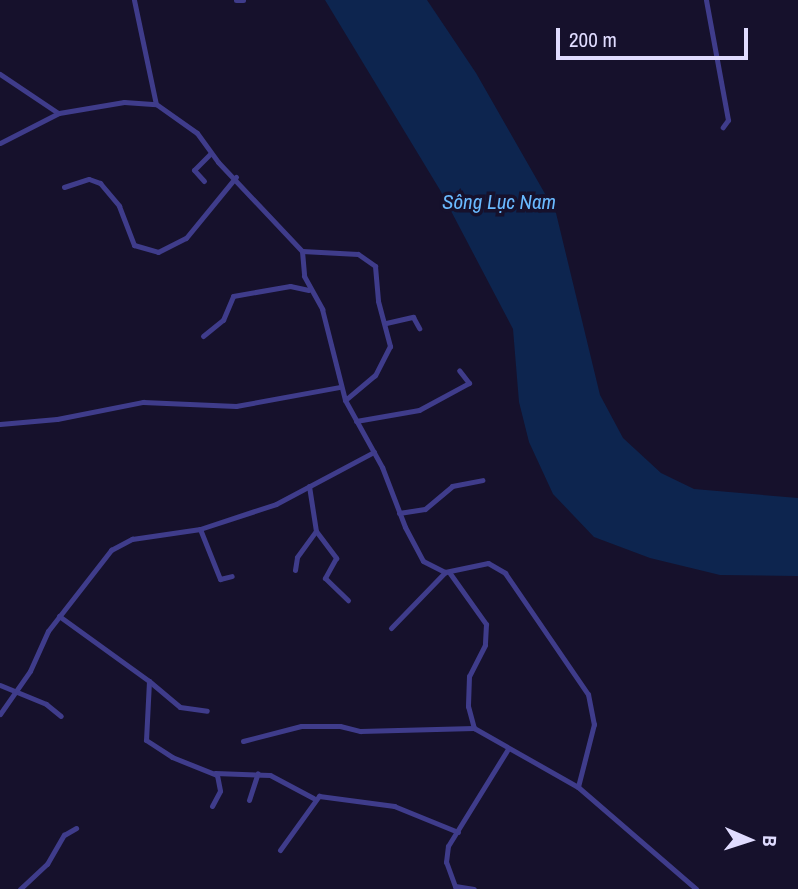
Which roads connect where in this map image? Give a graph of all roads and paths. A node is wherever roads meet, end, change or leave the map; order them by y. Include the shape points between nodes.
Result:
1 (134, 0) edge
2 (236, 0) edge
3 (243, 0) edge
4 (706, 0) edge
5 (0, 74) edge
6 (156, 104) junction
7 (59, 113) junction
8 (723, 127) dead end
9 (0, 144) edge
10 (211, 153) junction
11 (236, 177) junction
12 (204, 181) dead end
13 (64, 187) dead end
14 (302, 251) junction
15 (309, 290) junction
16 (386, 323) junction
17 (419, 328) dead end
18 (203, 336) dead end
19 (459, 370) dead end
20 (340, 387) junction
21 (345, 400) junction
22 (356, 421) junction
23 (0, 425) edge
24 (374, 452) junction
25 (482, 480) dead end
26 (309, 486) junction
27 (399, 513) junction
28 (200, 529) junction
29 (316, 531) junction
30 (295, 570) dead end
31 (447, 572) junction
32 (232, 576) dead end
33 (348, 600) dead end
34 (59, 616) junction
35 (391, 628) dead end
36 (149, 681) junction
37 (0, 685) edge
38 (19, 690) junction
39 (207, 710) dead end
40 (0, 714) edge
41 (61, 716) dead end
42 (474, 728) junction
43 (243, 741) dead end
44 (509, 749) junction
45 (214, 773) junction
46 (258, 773) junction
47 (578, 787) junction
48 (313, 799) junction
49 (248, 800) dead end
50 (212, 806) dead end
51 (76, 828) dead end
52 (458, 832) junction
53 (280, 850) dead end
54 (456, 888) edge
55 (20, 889) edge
56 (474, 889) edge
57 (696, 889) edge

1 - 6 street
2 - 3 street
4 - 8 street via 727,120
5 - 7 street
6 - 7 street via 124,102
6 - 10 street via 192,127
7 - 9 street
10 - 11 street
10 - 12 street via 194,170
11 - 13 street via 186,238 158,252 134,245 119,206 100,183 89,179
11 - 14 street
14 - 15 street
14 - 16 street via 359,254 372,261
15 - 18 street via 290,286 233,296 223,320
15 - 20 street via 322,309
16 - 17 street via 413,317
16 - 21 street via 388,353 369,383
19 - 22 street via 469,380 467,384 419,410
20 - 21 street
20 - 23 street via 236,406 143,402
21 - 22 street
22 - 24 street
24 - 26 street
24 - 27 street
25 - 27 street via 450,487 425,509
26 - 28 street via 276,504
26 - 29 street
27 - 31 street via 423,561
28 - 32 street via 221,580
28 - 34 street via 132,539 111,550
29 - 30 street via 297,557
29 - 33 street via 336,558 325,578
31 - 35 street
31 - 42 street via 486,624 485,645 471,667 468,706
31 - 47 street via 484,563 498,566 583,681 594,716
34 - 36 street
34 - 38 street
36 - 39 street via 180,707
36 - 45 street via 146,740 163,753
37 - 38 street
38 - 40 street
38 - 41 street
42 - 43 street via 360,731 301,726
42 - 44 street
44 - 47 street
44 - 52 street
45 - 46 street
45 - 50 street via 220,791
46 - 48 street via 291,784
46 - 49 street
47 - 57 street
48 - 52 street via 336,796 385,803
48 - 53 street
51 - 55 street via 64,835 47,864
52 - 54 street via 446,854
54 - 56 street

